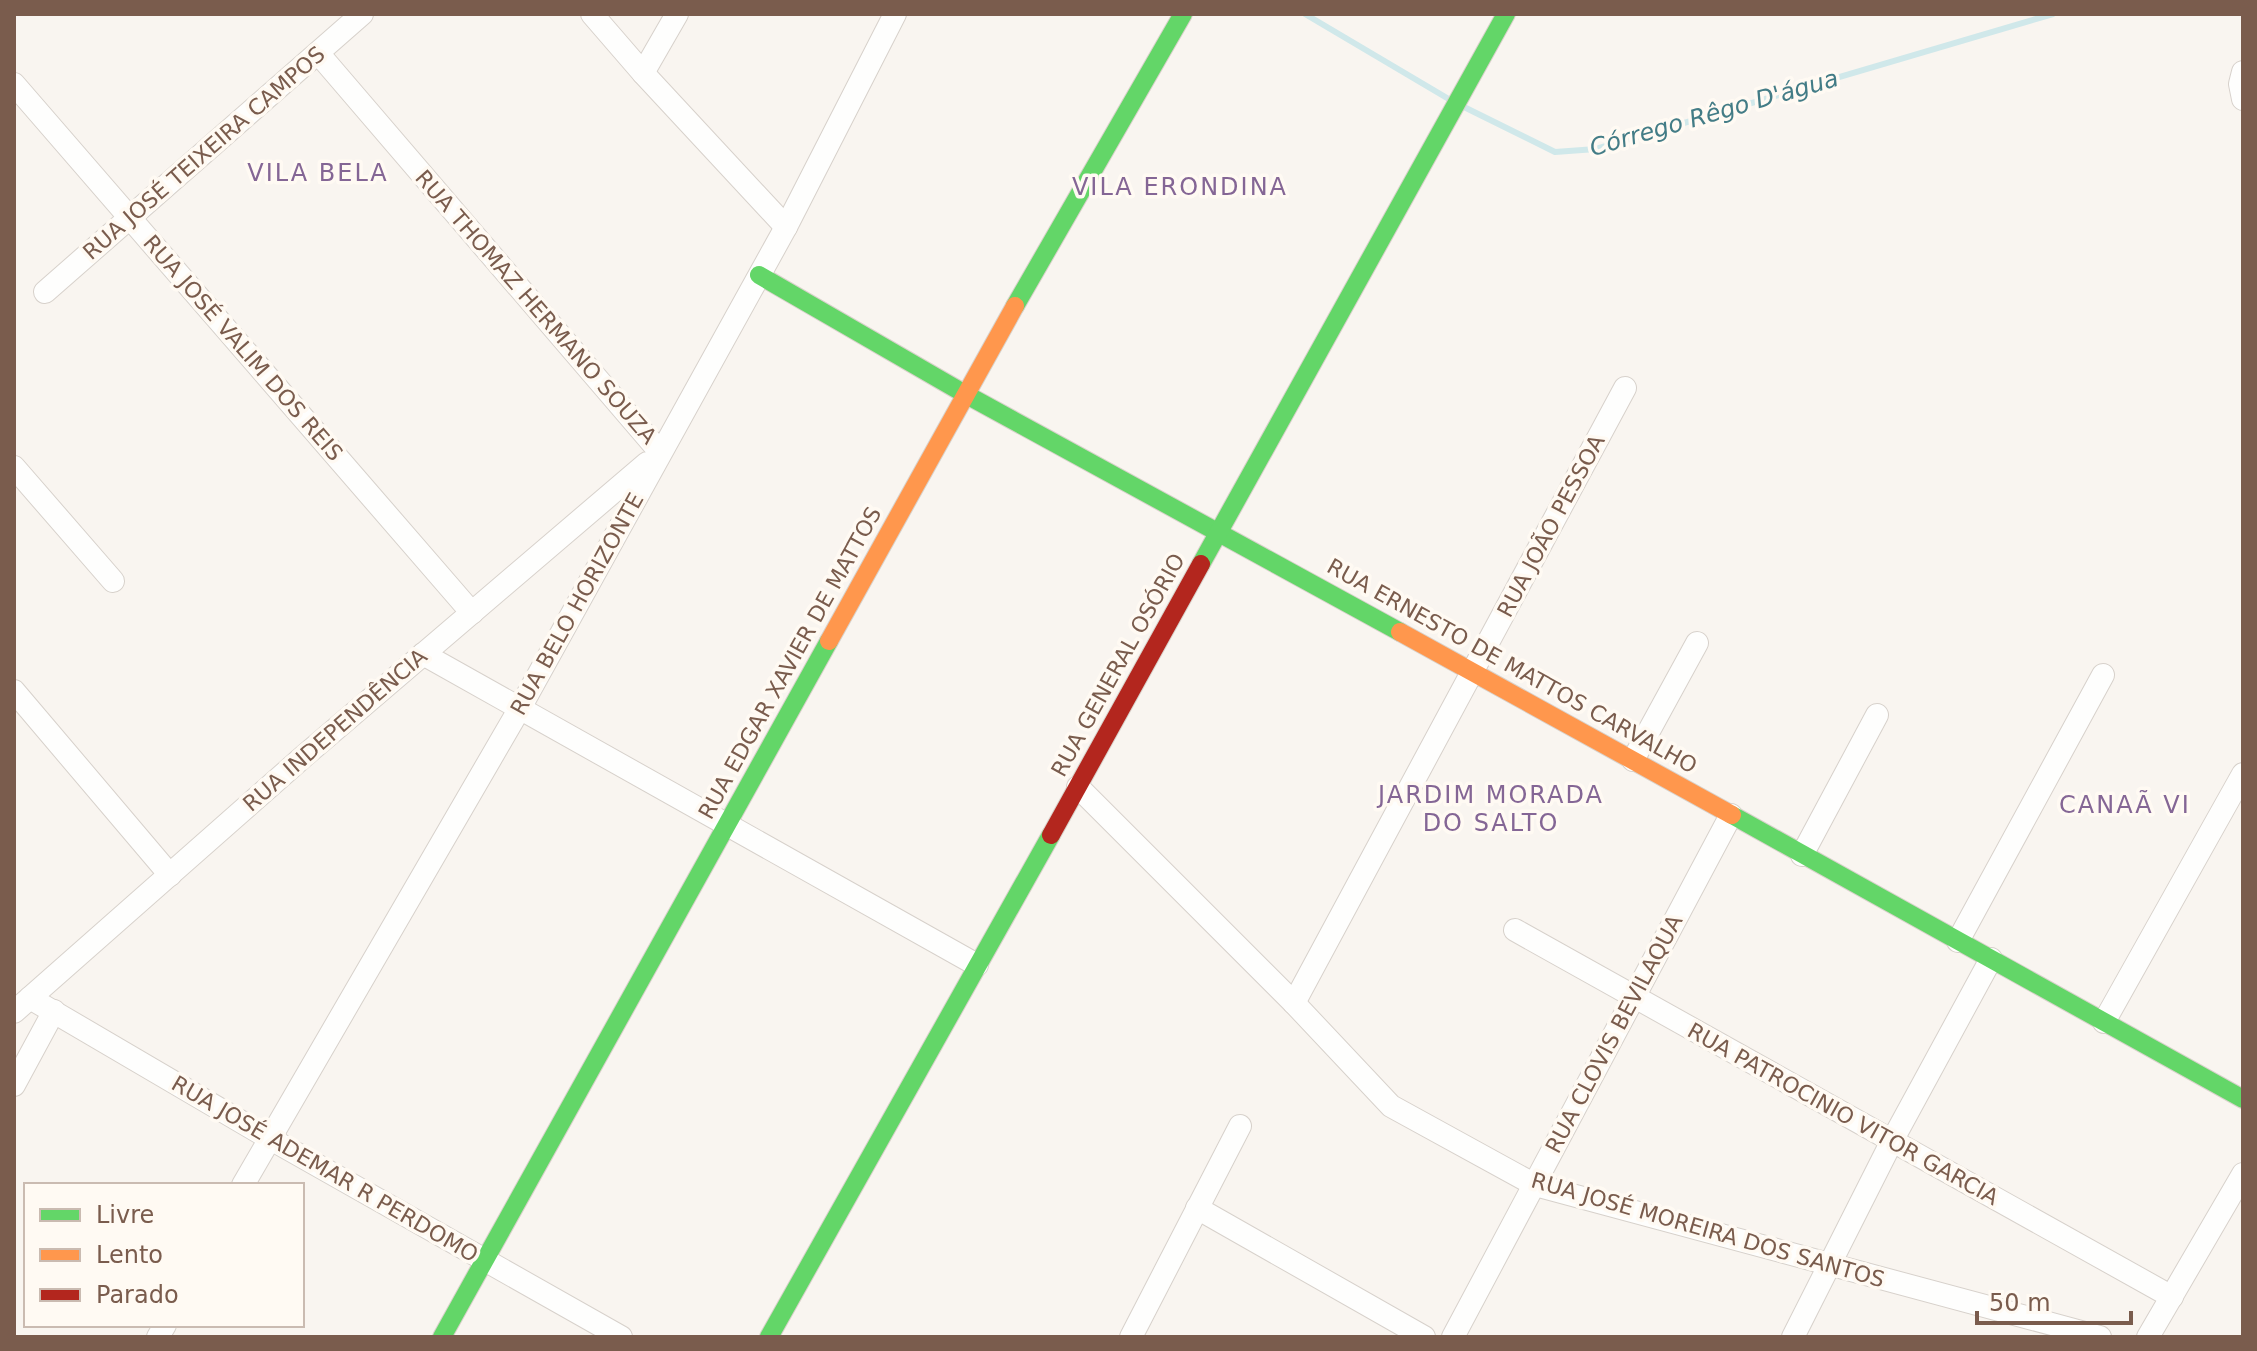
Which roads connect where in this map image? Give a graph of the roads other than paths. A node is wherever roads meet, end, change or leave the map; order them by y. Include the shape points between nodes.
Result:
1 (362, 14) edge
2 (592, 14) edge
3 (677, 14) edge
4 (895, 14) edge
5 (1183, 14) edge
6 (1506, 14) edge
7 (318, 53) junction
8 (643, 73) junction
9 (14, 84) edge
10 (130, 218) junction
11 (786, 227) junction
12 (759, 275) junction
13 (45, 292) dead end
14 (1625, 388) dead end
15 (965, 394) junction
16 (660, 452) junction
17 (14, 467) edge
18 (1219, 531) junction
19 (113, 581) dead end
20 (472, 613) junction
21 (1697, 643) dead end
22 (423, 654) junction
23 (1473, 672) junction
24 (2103, 675) dead end
25 (14, 691) edge
26 (520, 708) junction
27 (1877, 715) dead end
28 (1633, 760) junction
29 (2243, 774) edge
30 (1078, 787) junction
31 (1731, 815) junction
32 (727, 827) junction
33 (1802, 855) junction
34 (170, 875) junction
35 (1515, 930) dead end
36 (1958, 941) junction
37 (1991, 959) junction
38 (977, 965) junction
39 (1633, 996) junction
40 (1294, 1003) junction
41 (22, 1005) edge
42 (54, 1011) junction
43 (2104, 1022) junction
44 (22, 1050) edge
45 (14, 1085) edge
46 (2243, 1099) edge
47 (1240, 1126) dead end
48 (269, 1138) junction
49 (1892, 1141) junction
50 (2243, 1174) edge
51 (244, 1183) edge
52 (1535, 1185) junction
53 (1197, 1208) junction
54 (484, 1261) junction
55 (1830, 1266) junction
56 (2172, 1297) junction
57 (442, 1337) edge
58 (621, 1337) edge
59 (769, 1337) edge
60 (1131, 1337) edge
61 (1424, 1337) edge
62 (1453, 1337) edge
63 (1793, 1337) edge
64 (2100, 1337) edge
65 (2148, 1337) edge

1 - 7 street, RUA JOSÉ TEIXEIRA CAMPOS
2 - 8 street
3 - 8 street
4 - 11 street, RUA BELO HORIZONTE
5 - 15 street, RUA EDGAR XAVIER DE MATTOS
6 - 18 street, RUA GENERAL OSÓRIO
7 - 10 street, RUA JOSÉ TEIXEIRA CAMPOS
7 - 16 street, RUA THOMAZ HERMANO SOUZA
8 - 11 street
9 - 10 street, RUA JOSÉ VALIM DOS REIS
10 - 13 street, RUA JOSÉ TEIXEIRA CAMPOS
10 - 20 street, RUA JOSÉ VALIM DOS REIS
11 - 12 street, RUA BELO HORIZONTE
12 - 15 street, RUA ERNESTO DE MATTOS CARVALHO
12 - 16 street, RUA BELO HORIZONTE
14 - 23 street, RUA JOÃO PESSOA
15 - 18 street, RUA ERNESTO DE MATTOS CARVALHO
15 - 32 street, RUA EDGAR XAVIER DE MATTOS
16 - 20 street, RUA INDEPENDÊNCIA
16 - 26 street, RUA BELO HORIZONTE
17 - 19 street
18 - 23 street, RUA ERNESTO DE MATTOS CARVALHO
18 - 30 street, RUA GENERAL OSÓRIO
20 - 22 street, RUA INDEPENDÊNCIA
21 - 28 street
22 - 26 street
22 - 34 street, RUA INDEPENDÊNCIA
23 - 28 street, RUA ERNESTO DE MATTOS CARVALHO
23 - 40 street, RUA JOÃO PESSOA
24 - 36 street
25 - 34 street
26 - 32 street
26 - 48 street, RUA BELO HORIZONTE
27 - 33 street
28 - 31 street, RUA ERNESTO DE MATTOS CARVALHO
29 - 43 street
30 - 38 street, RUA GENERAL OSÓRIO
30 - 40 street, RUA JOSÉ MOREIRA DOS SANTOS
31 - 33 street, RUA ERNESTO DE MATTOS CARVALHO
31 - 39 street, RUA CLOVIS BEVILAQUA
32 - 38 street
32 - 54 street, RUA EDGAR XAVIER DE MATTOS
33 - 36 street, RUA ERNESTO DE MATTOS CARVALHO
34 - 41 street, RUA INDEPENDÊNCIA
35 - 39 street, RUA PATROCINIO VITOR GARCIA
36 - 37 street, RUA ERNESTO DE MATTOS CARVALHO
37 - 43 street, RUA ERNESTO DE MATTOS CARVALHO
37 - 49 street
38 - 59 street, RUA GENERAL OSÓRIO
39 - 49 street, RUA PATROCINIO VITOR GARCIA
39 - 52 street, RUA CLOVIS BEVILAQUA
40 - 52 street, RUA JOSÉ MOREIRA DOS SANTOS via 1391,1106
41 - 42 street, RUA JOSÉ ADEMAR R PERDOMO
42 - 44 street
42 - 48 street, RUA JOSÉ ADEMAR R PERDOMO
43 - 46 street, RUA ERNESTO DE MATTOS CARVALHO
44 - 45 street
47 - 53 street
48 - 51 street, RUA BELO HORIZONTE
48 - 54 street, RUA JOSÉ ADEMAR R PERDOMO
49 - 55 street
49 - 56 street, RUA PATROCINIO VITOR GARCIA
50 - 56 street
52 - 55 street, RUA JOSÉ MOREIRA DOS SANTOS
52 - 62 street, RUA CLOVIS BEVILAQUA
53 - 60 street
53 - 61 street
54 - 57 street, RUA EDGAR XAVIER DE MATTOS
54 - 58 street, RUA JOSÉ ADEMAR R PERDOMO
55 - 63 street
55 - 64 street, RUA JOSÉ MOREIRA DOS SANTOS
56 - 65 street

